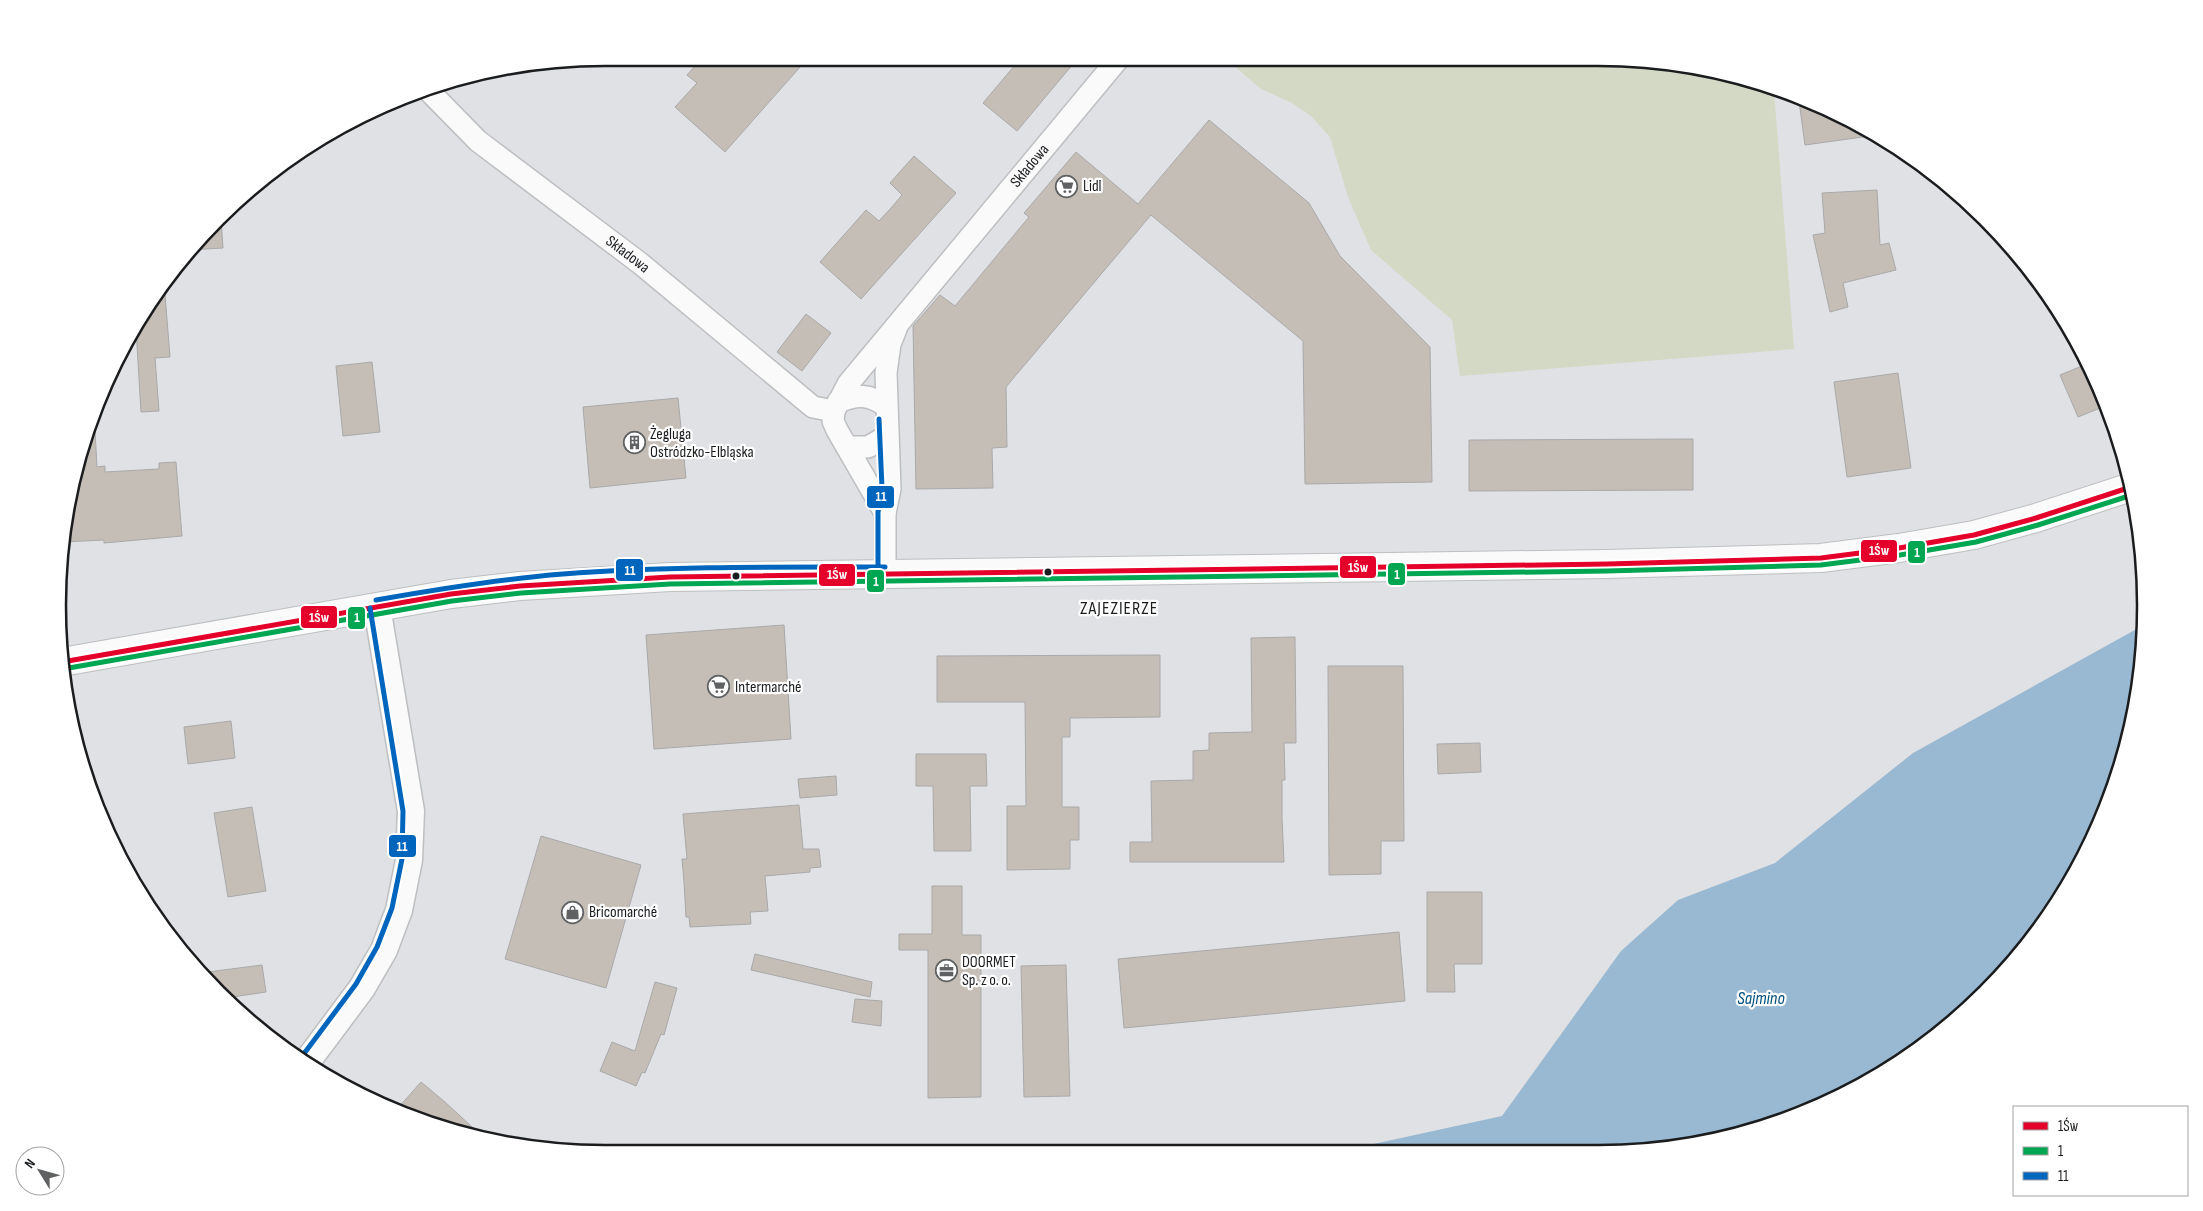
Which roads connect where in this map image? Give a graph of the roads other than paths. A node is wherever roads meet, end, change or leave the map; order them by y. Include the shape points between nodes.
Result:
1 (1112, 66) edge
2 (433, 95) edge
3 (900, 319) junction
4 (886, 406) junction
5 (836, 407) junction
6 (887, 436) junction
7 (847, 447) junction
8 (2124, 489) edge
9 (885, 513) junction
10 (885, 574) junction
11 (377, 606) junction
12 (69, 661) edge
13 (311, 1057) edge

1 - 3 street, Składowa
2 - 5 street, Składowa via 478,141 641,264 813,407
3 - 4 street, Składowa via 890,344
3 - 5 street, Składowa via 848,384
4 - 5 street via 865,395 852,396
4 - 6 street, Składowa
5 - 7 street, Składowa via 834,421
6 - 7 street via 868,447
6 - 9 street, Składowa via 890,489
7 - 9 street, Składowa
8 - 10 main road via 1974,535 1821,558 1626,564
9 - 10 street, Składowa
10 - 11 main road via 583,581 520,586
11 - 12 main road
11 - 13 street via 411,811 409,860 399,910 384,950 362,988

